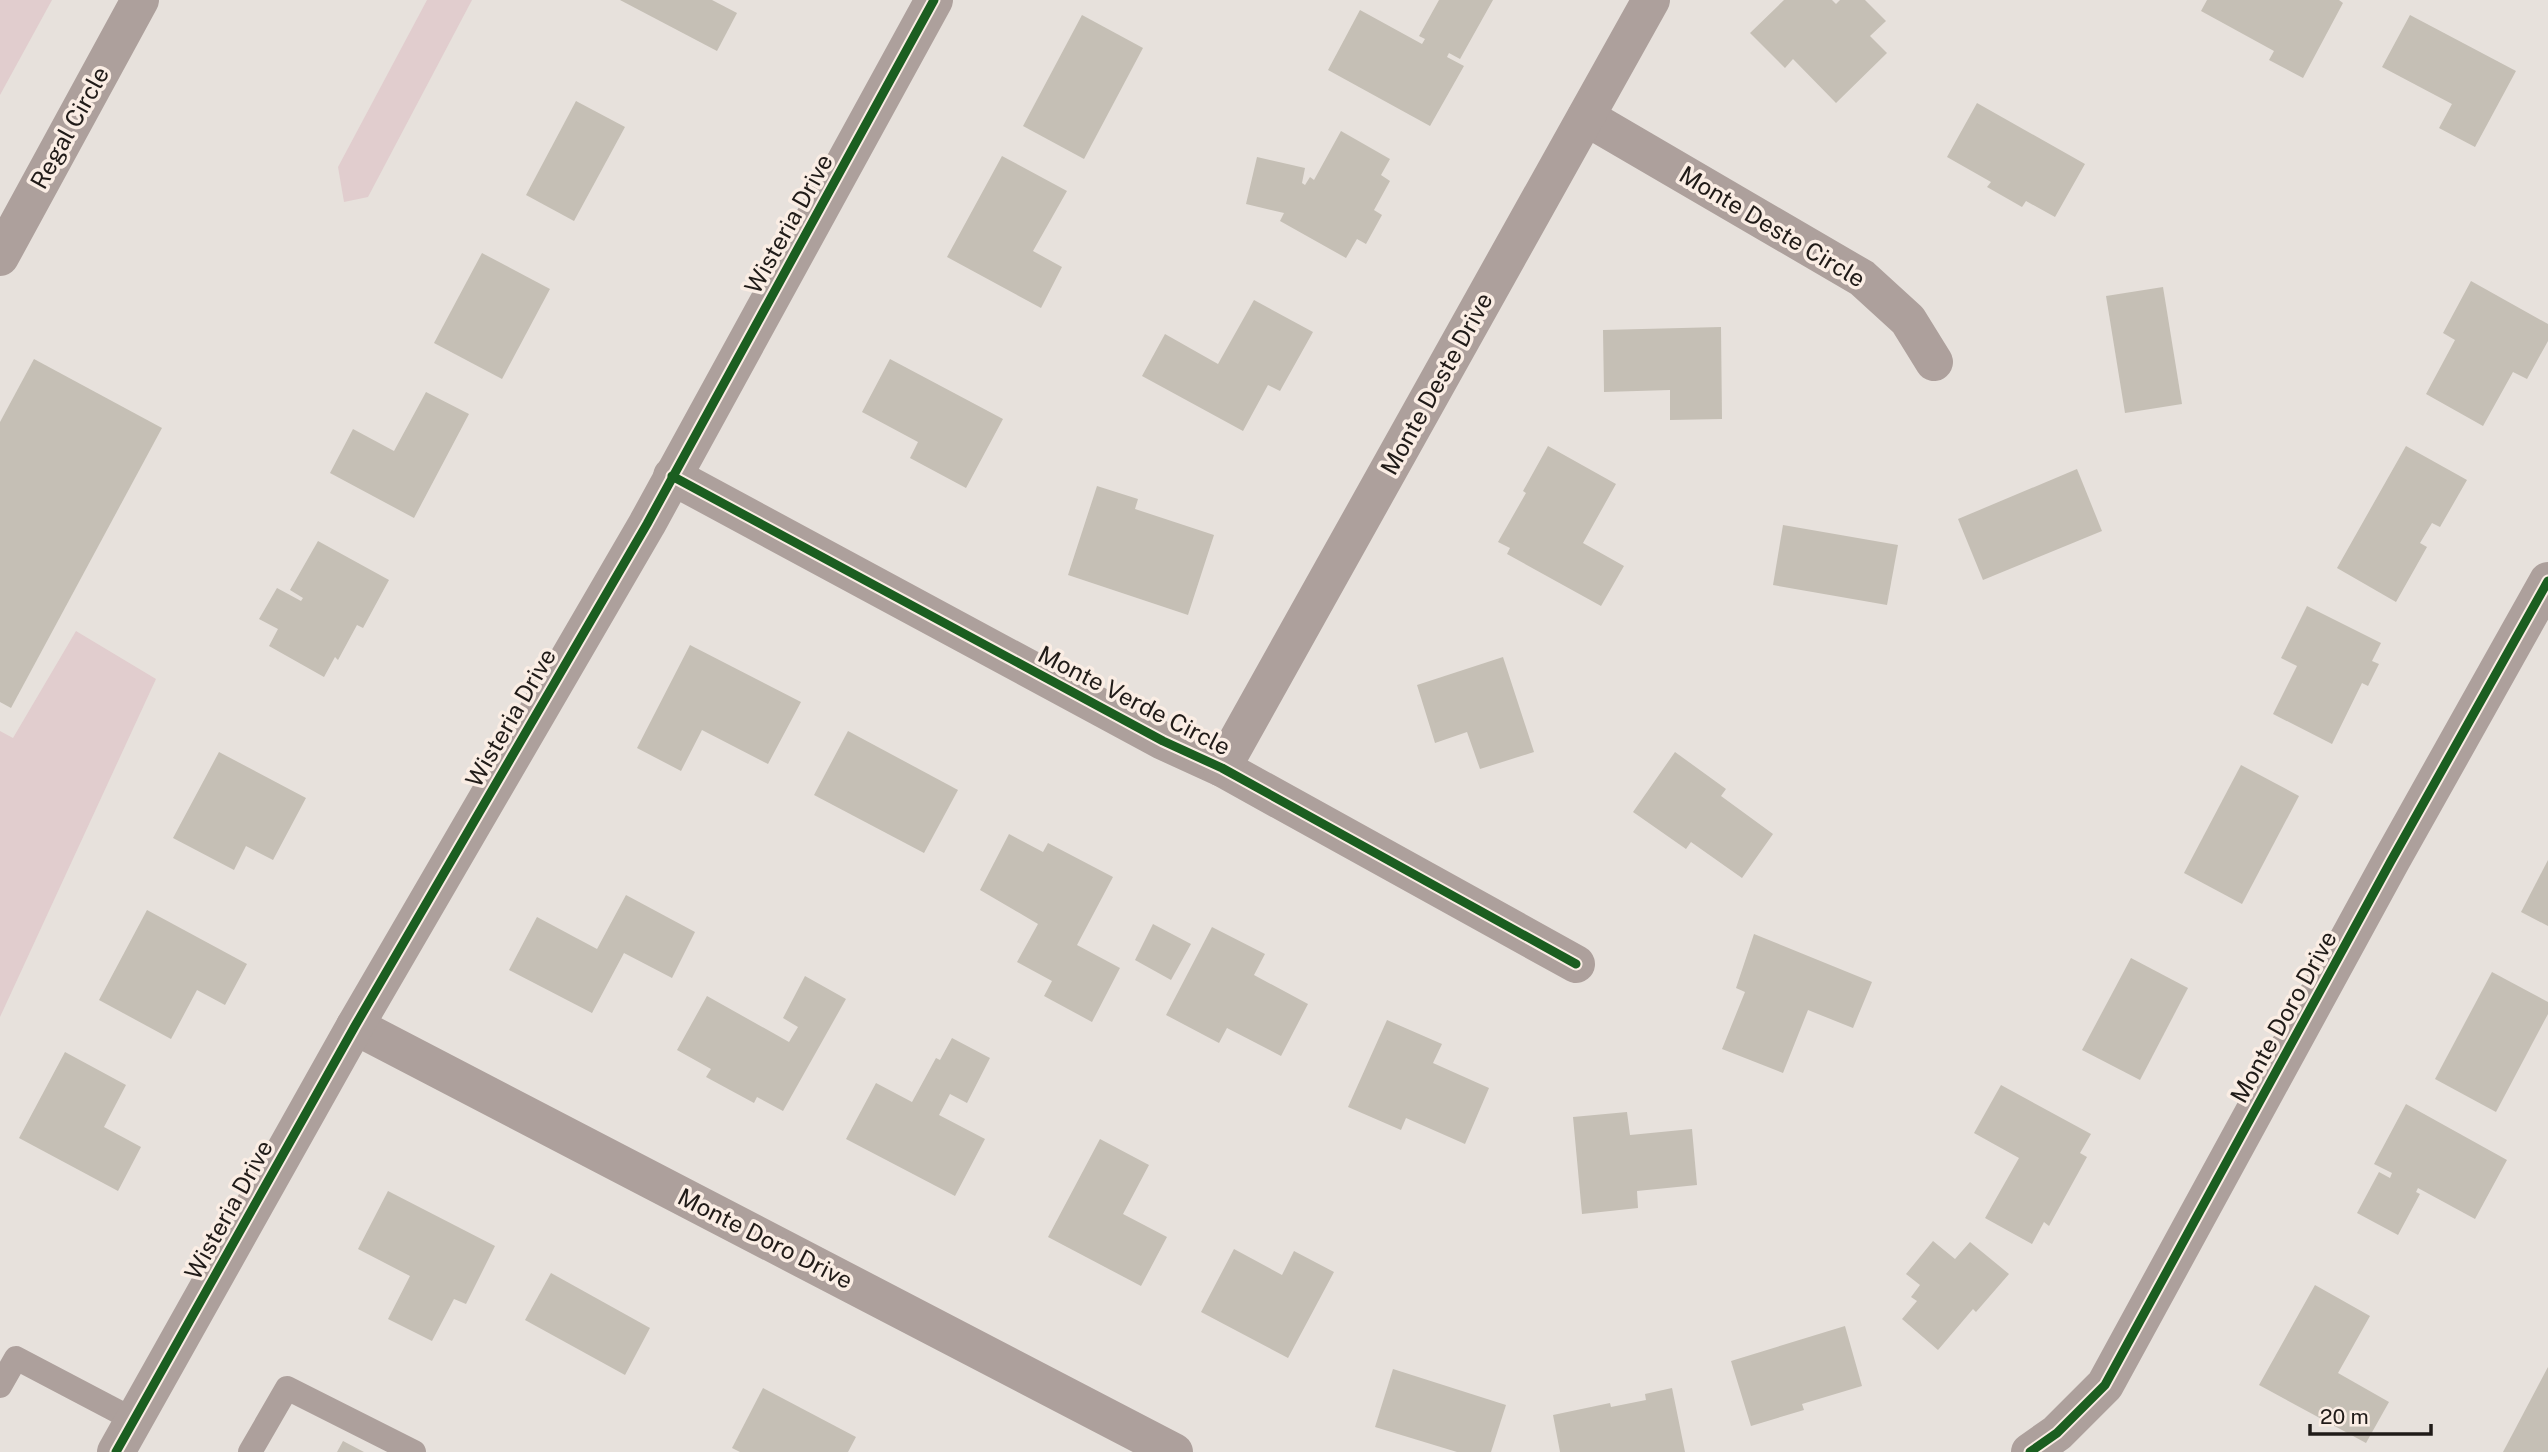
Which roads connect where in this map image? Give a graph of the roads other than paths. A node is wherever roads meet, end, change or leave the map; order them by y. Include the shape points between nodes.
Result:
1 (140, 0) edge
2 (934, 0) edge
3 (1651, 0) edge
4 (1586, 117) junction
5 (0, 257) edge
6 (1934, 362) dead end
7 (672, 476) junction
8 (2548, 581) edge
9 (1222, 768) junction
10 (1576, 964) dead end
11 (355, 1026) junction
12 (0, 1386) edge
13 (125, 1436) edge
14 (250, 1452) edge
15 (414, 1452) edge
16 (1174, 1452) edge
17 (2030, 1452) edge

1 - 5 street, Regal Circle
2 - 7 street, Wisteria Drive
3 - 4 street, Monte Deste Drive
4 - 6 street, Monte Deste Circle via 1862,278 1908,320
4 - 9 street, Monte Deste Drive
7 - 9 street, Monte Verde Circle via 1163,741
7 - 11 street, Wisteria Drive
8 - 17 street, Monte Doro Drive via 2105,1385 2057,1433
9 - 10 street, Monte Verde Circle
11 - 13 street, Wisteria Drive
11 - 16 street, Monte Doro Drive
12 - 13 lane via 16,1358
14 - 15 lane via 287,1388

